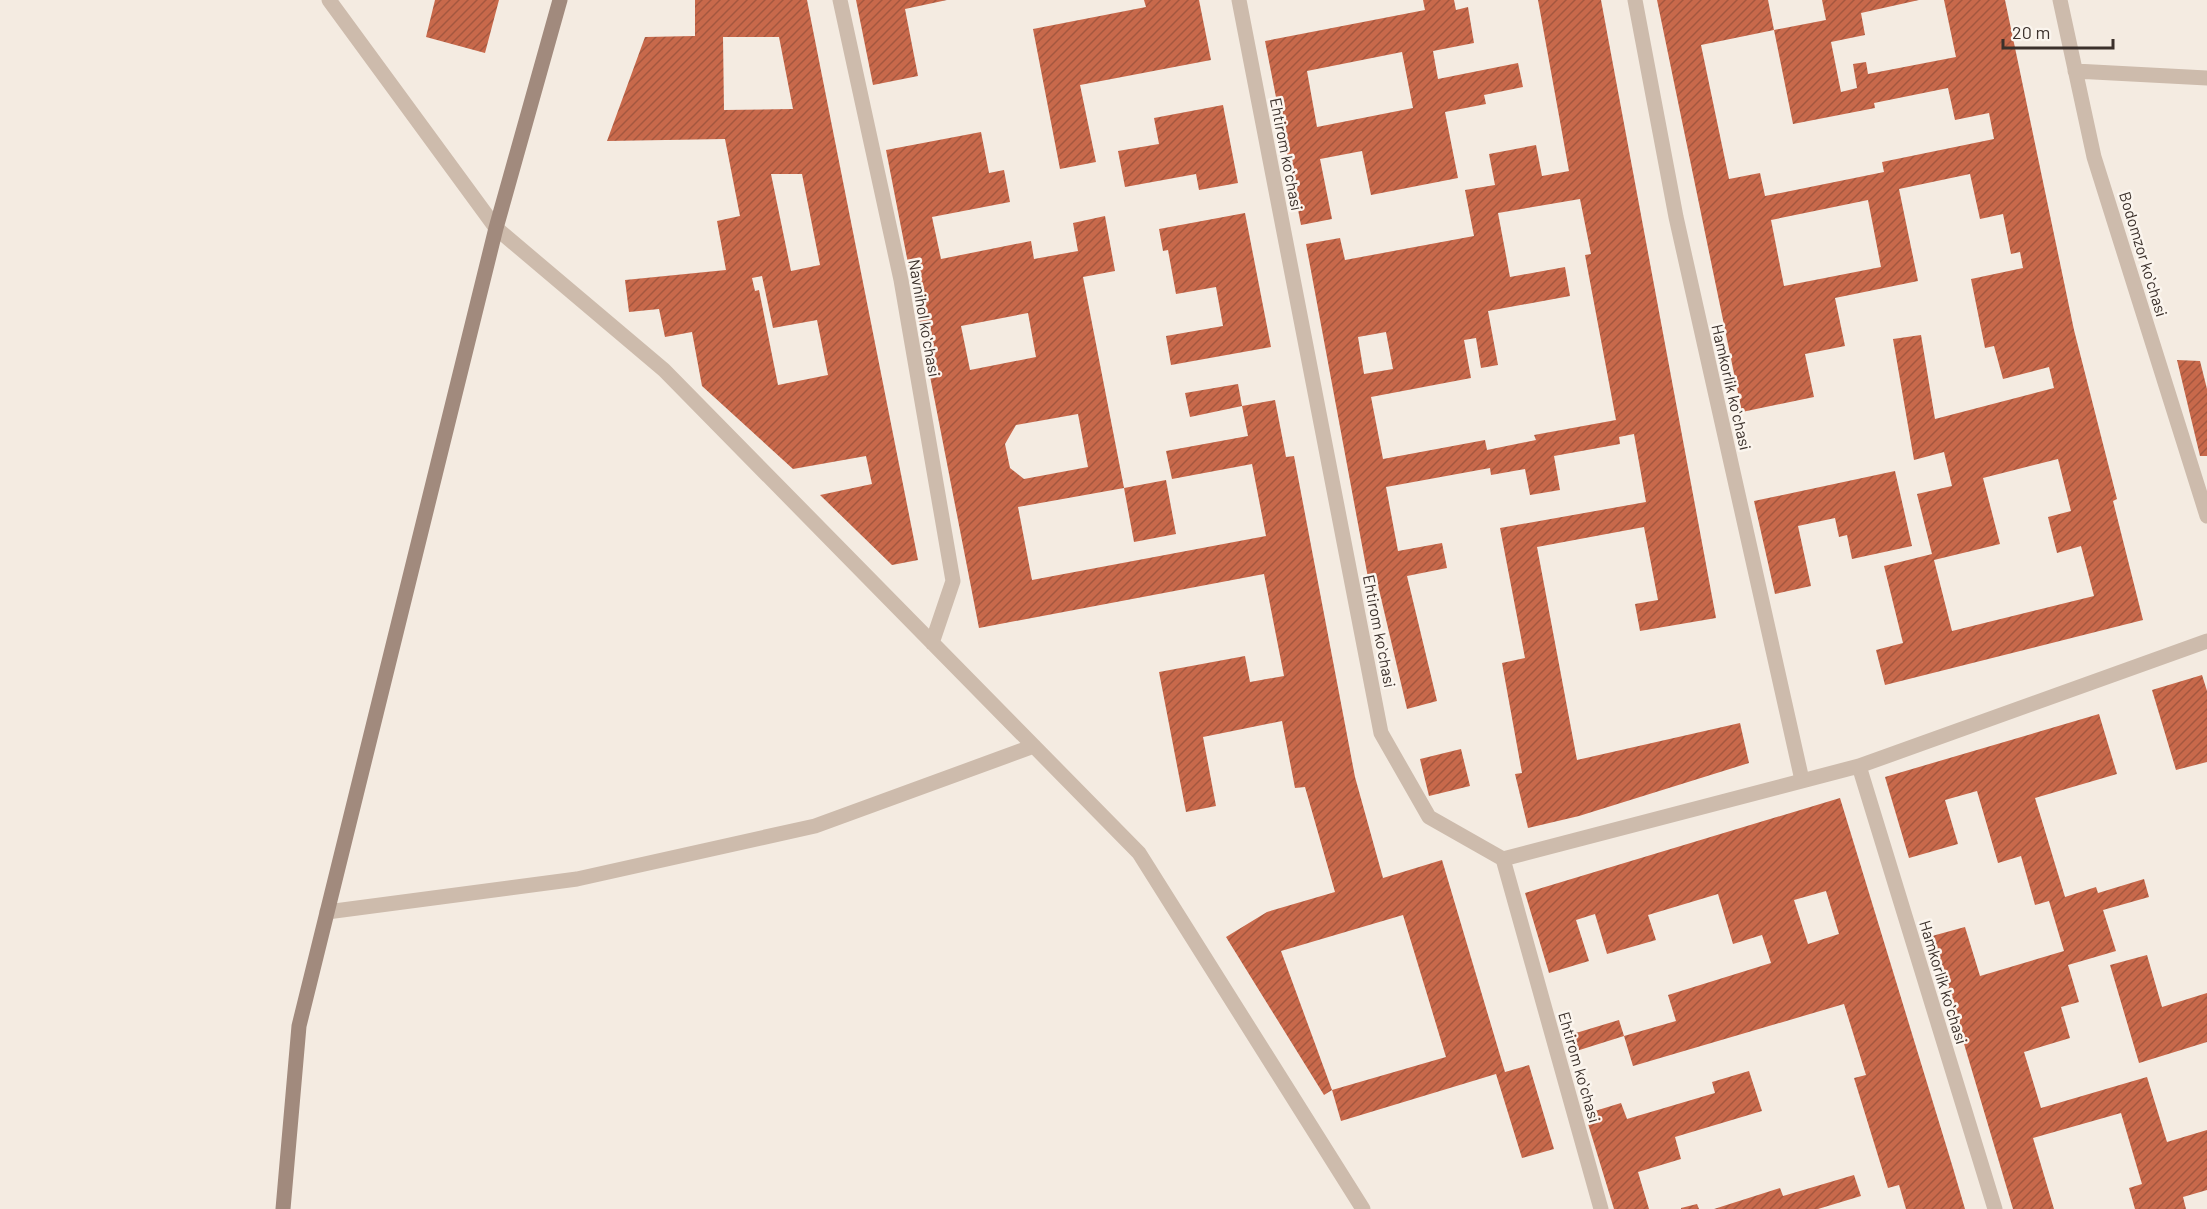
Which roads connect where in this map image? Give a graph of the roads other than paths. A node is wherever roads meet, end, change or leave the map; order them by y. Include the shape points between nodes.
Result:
1 (329, 0) edge
2 (560, 0) edge
3 (840, 0) edge
4 (1239, 0) edge
5 (1635, 0) edge
6 (2060, 0) edge
7 (2075, 71) junction
8 (2207, 78) edge
9 (496, 228) junction
10 (2207, 516) edge
11 (2207, 641) edge
12 (932, 643) junction
13 (1034, 746) junction
14 (1859, 766) junction
15 (1802, 780) junction
16 (1503, 859) junction
17 (327, 912) junction
18 (283, 1209) edge
19 (1363, 1209) edge
20 (1600, 1209) edge
21 (1995, 1209) edge

1 - 9 street
2 - 9 main road
3 - 12 street, Navnihol koʻchasi via 901,280 953,581
4 - 16 street, Ehtirom koʻchasi via 1381,733 1429,817
5 - 15 street, Hamkorlik koʻchasi via 1676,217
6 - 7 street, Bodomzor koʻchasi
7 - 8 street
7 - 10 street, Bodomzor koʻchasi via 2094,157
9 - 12 street via 664,370
9 - 17 main road
11 - 14 street
12 - 13 street
13 - 17 street via 815,825 577,879
13 - 19 street via 1139,853
14 - 15 street
14 - 21 street, Hamkorlik koʻchasi
15 - 16 street
16 - 20 street, Ehtirom koʻchasi
17 - 18 main road via 299,1026

